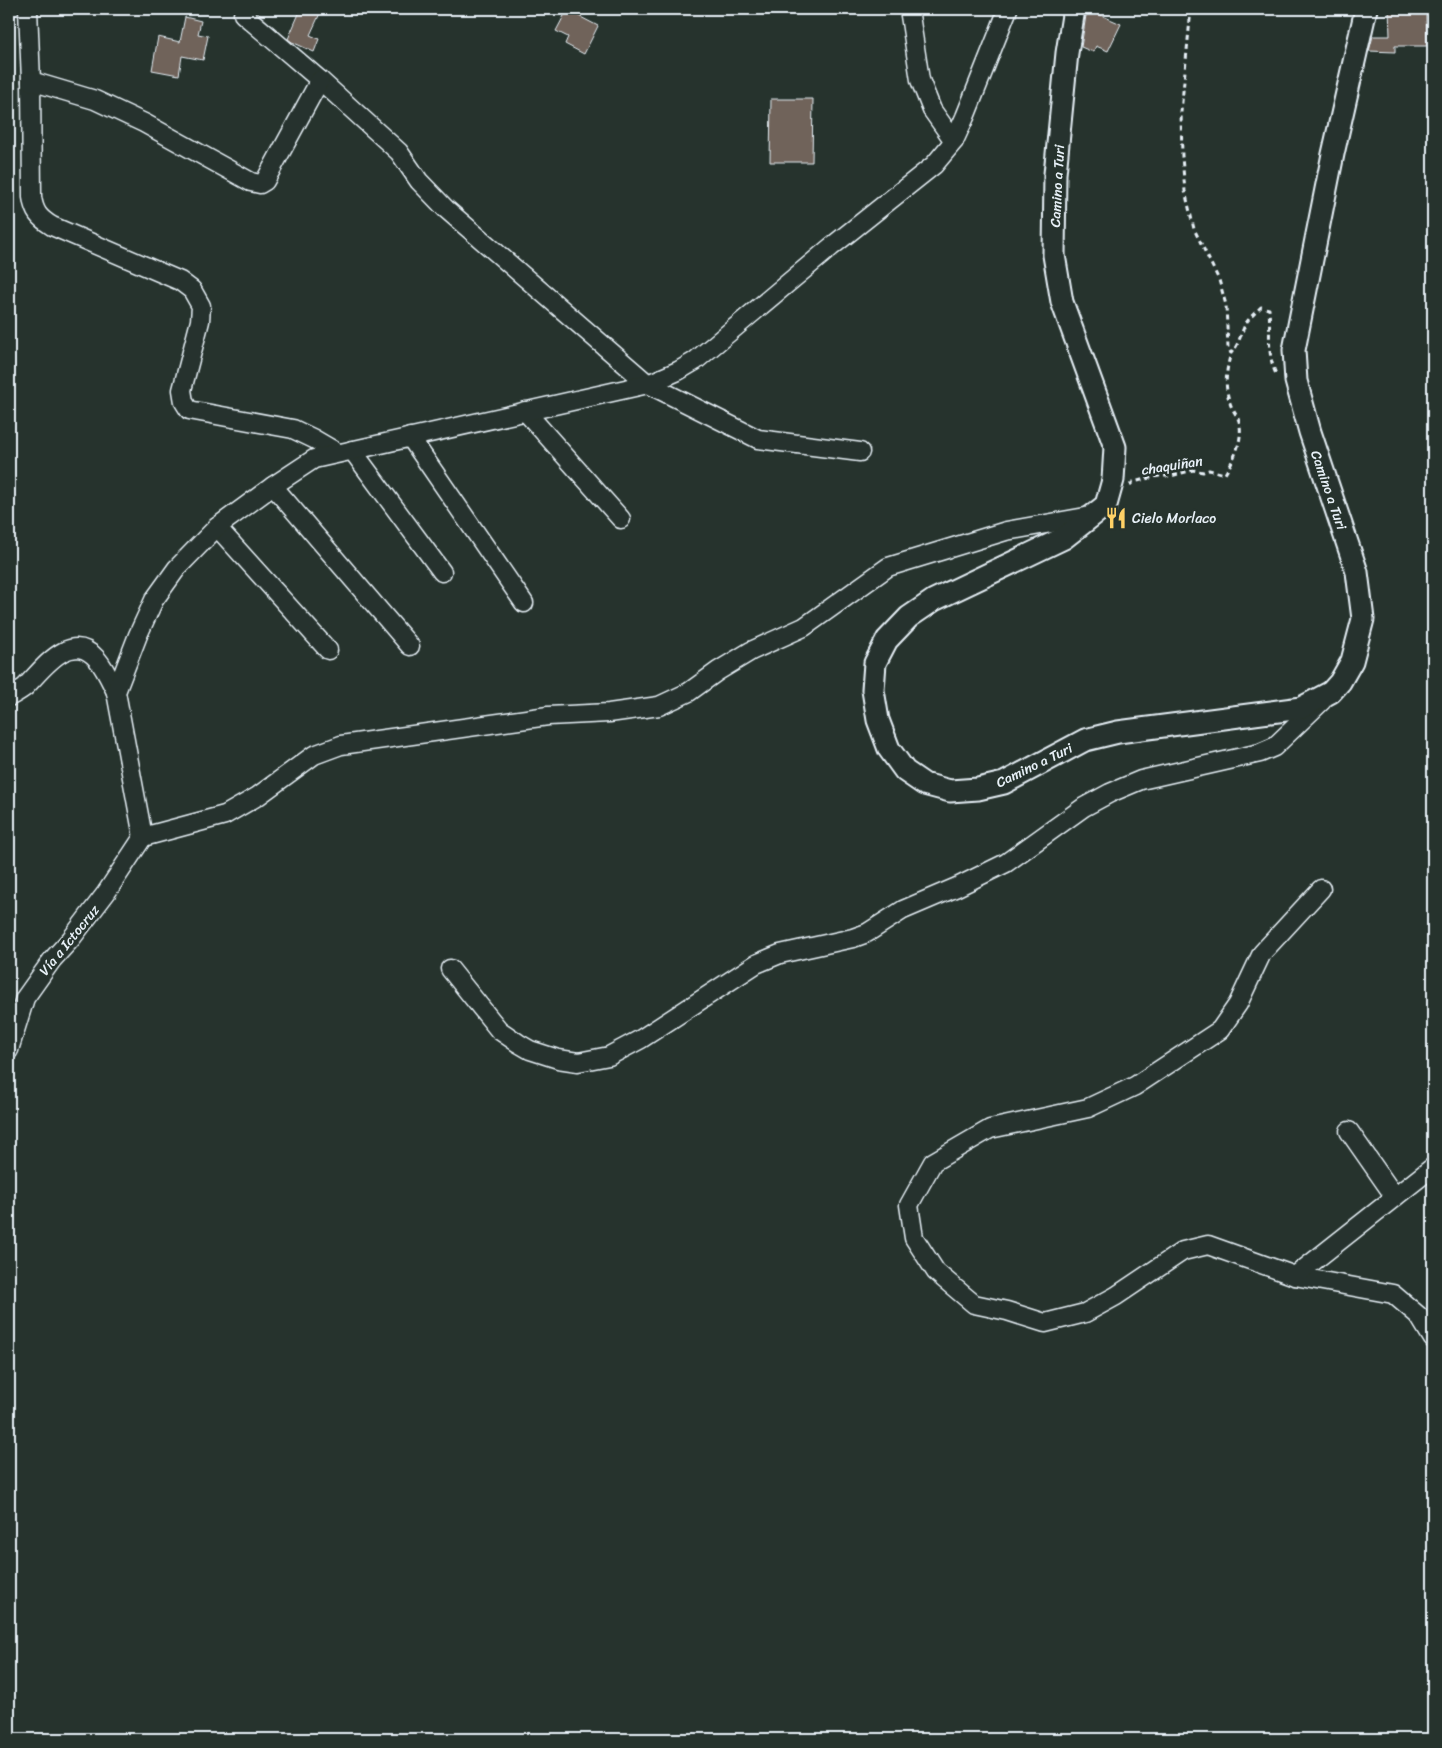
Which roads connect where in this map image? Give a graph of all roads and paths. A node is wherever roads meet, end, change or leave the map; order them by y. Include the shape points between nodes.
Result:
1 (28, 9) edge
2 (1008, 9) edge
3 (1074, 9) edge
4 (1191, 9) edge
5 (1366, 9) edge
6 (909, 12) edge
7 (243, 14) dead end
8 (320, 80) junction
9 (32, 81) junction
10 (954, 141) junction
11 (1231, 353) junction
12 (1279, 380) dead end
13 (648, 384) junction
14 (525, 411) junction
15 (410, 437) junction
16 (345, 451) junction
17 (860, 452) dead end
18 (273, 486) junction
19 (1127, 488) dead end
20 (1091, 516) junction
21 (622, 518) dead end
22 (217, 527) junction
23 (442, 572) dead end
24 (524, 603) dead end
25 (410, 646) dead end
26 (328, 650) dead end
27 (116, 692) junction
28 (1332, 692) junction
29 (9, 698) edge
30 (143, 837) junction
31 (1321, 889) dead end
32 (450, 969) dead end
33 (9, 1050) edge
34 (1349, 1131) dead end
35 (1433, 1166) edge
36 (1395, 1197) junction
37 (1295, 1276) junction
38 (1433, 1339) edge

1 - 9 street
2 - 10 street
3 - 20 main road, Camino a Turi via 1055,174 1054,255 1062,302 1115,447 1113,480 1106,504
4 - 11 path via 1181,112 1185,191 1194,229 1219,280 1226,305
5 - 28 main road, Camino a Turi via 1294,350 1296,380 1310,432 1357,572 1361,593 1363,619 1352,661
6 - 10 street via 920,80 932,110
7 - 8 street
8 - 9 street via 265,181 260,184 95,100
8 - 13 street via 399,152 419,181 446,209
9 - 16 street via 32,197 39,218 180,281 192,290 201,306 200,322 182,390 189,410 293,430
10 - 13 street via 934,165 696,361
11 - 12 path via 1248,320 1261,307 1269,309 1270,362
11 - 19 path, chaquiñan via 1226,371 1230,403 1239,422 1239,444 1225,474 1193,470 1133,482
13 - 14 street
13 - 17 street via 758,439
14 - 15 street
14 - 21 street
15 - 16 street
15 - 24 street
16 - 18 street via 314,460
16 - 23 street
18 - 22 street
18 - 25 street
20 - 28 main road, Camino a Turi via 1064,538 934,600 909,617 887,640 875,663 873,690 878,720 889,749 905,770 924,784 950,791 978,789 1004,783 1085,740 1118,732 1301,708
20 - 30 street via 1006,531 888,568 804,626 752,651 689,692 659,706 548,716 341,745 314,755 225,816
22 - 26 street
22 - 27 street via 177,568 154,600
27 - 29 street via 98,660 87,650 70,649 53,657
27 - 30 street
28 - 32 street via 1274,747 1141,780 1110,793 1084,806 1006,863 903,910 867,933 780,954 756,964 641,1039 609,1056 578,1062 558,1060 530,1050 499,1030
30 - 33 street, Vía a Ictocruz via 106,893 25,998
31 - 37 street via 1262,954 1238,1004 1220,1030 1135,1086 1088,1108 990,1129 933,1162 908,1205 914,1238 944,1279 974,1304 1045,1323 1085,1313 1183,1251 1208,1245
34 - 36 street
35 - 36 street
36 - 37 street
37 - 38 street via 1393,1294 1418,1316

